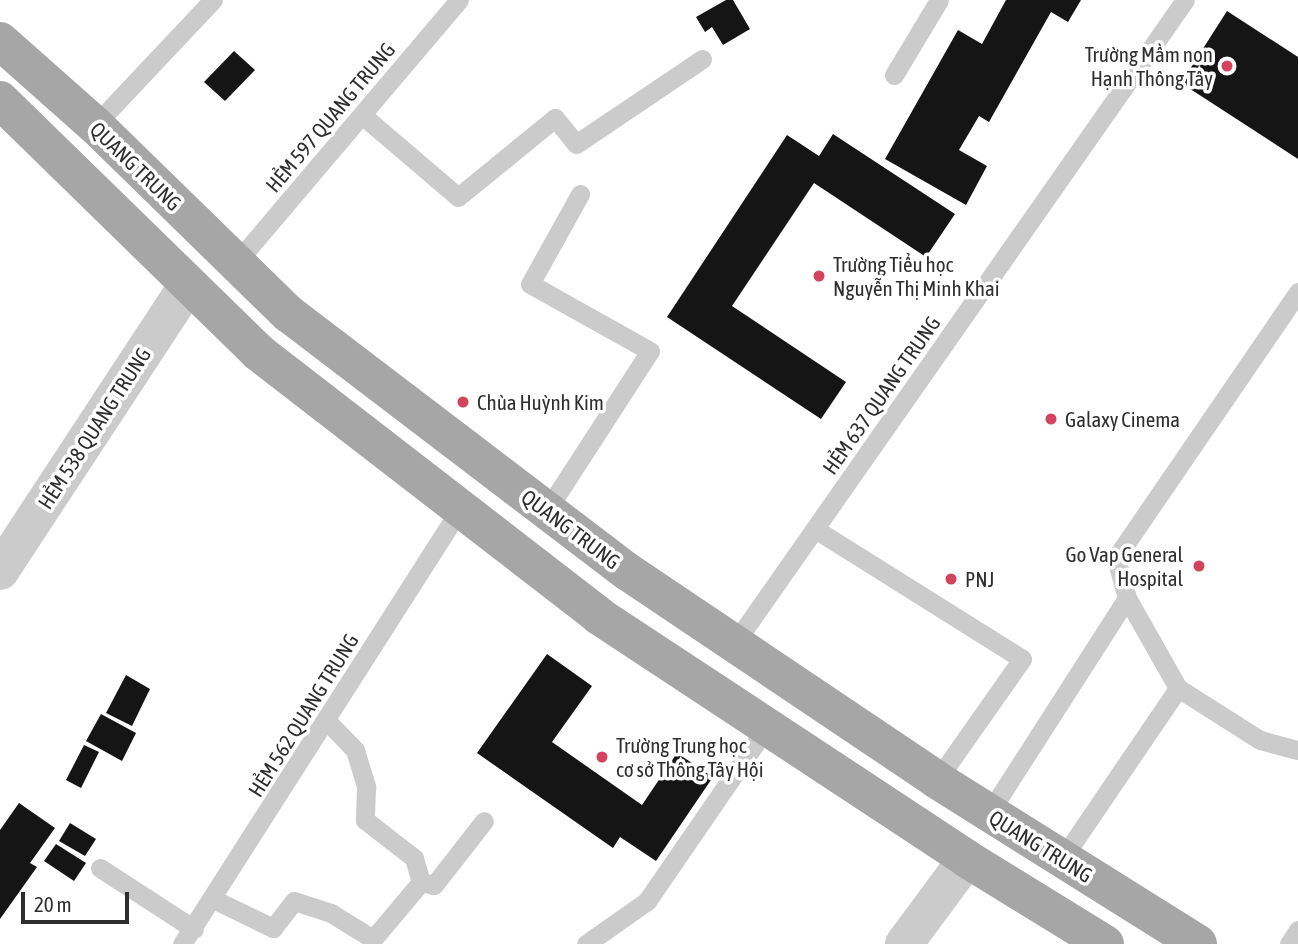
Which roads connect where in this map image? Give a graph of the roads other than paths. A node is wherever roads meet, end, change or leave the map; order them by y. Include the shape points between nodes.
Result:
1 (214, 0) edge
2 (459, 0) edge
3 (939, 0) edge
4 (1185, 0) edge
5 (0, 41) edge
6 (702, 59) dead end
7 (894, 75) dead end
8 (0, 100) edge
9 (362, 115) junction
10 (94, 125) junction
11 (580, 194) dead end
12 (235, 264) junction
13 (188, 285) junction
14 (1298, 292) edge
15 (460, 509) junction
16 (547, 510) junction
17 (815, 529) junction
18 (0, 571) edge
19 (1127, 598) junction
20 (734, 644) junction
21 (708, 688) junction
22 (1178, 688) junction
23 (326, 720) junction
24 (766, 728) junction
25 (1298, 750) edge
26 (937, 780) junction
27 (992, 815) junction
28 (484, 821) dead end
29 (967, 859) junction
30 (1062, 859) junction
31 (100, 868) dead end
32 (421, 882) junction
33 (213, 899) junction
34 (1298, 930) edge
35 (188, 936) edge
36 (586, 944) edge
37 (904, 944) edge
38 (1105, 944) edge
39 (1198, 944) edge
40 (1289, 944) edge

1 - 10 lane
2 - 9 lane, HẺM 597 QUANG TRUNG
3 - 7 lane
4 - 17 lane, HẺM 637 QUANG TRUNG
5 - 10 main road, QUANG TRUNG
6 - 9 lane via 576,144 555,118 458,197
8 - 13 main road
9 - 12 lane, HẺM 597 QUANG TRUNG
10 - 12 main road, QUANG TRUNG
11 - 16 lane via 530,284 650,351
12 - 16 main road, QUANG TRUNG via 289,314
13 - 15 main road via 258,352
13 - 18 street, HẺM 538 QUANG TRUNG
14 - 19 lane via 1116,558
15 - 21 main road via 599,616
15 - 23 lane, HẺM 562 QUANG TRUNG
16 - 20 main road, QUANG TRUNG
17 - 20 lane, HẺM 637 QUANG TRUNG
17 - 26 lane via 1022,659
19 - 22 lane
19 - 27 lane
20 - 21 main road
20 - 26 main road, QUANG TRUNG
21 - 24 main road
22 - 25 lane via 1260,740
22 - 30 lane
23 - 32 lane via 355,750 366,787 365,820 414,858
23 - 33 lane, HẺM 562 QUANG TRUNG
24 - 29 main road
24 - 36 lane via 647,901
26 - 27 main road, QUANG TRUNG
27 - 29 main road
27 - 30 main road, QUANG TRUNG
28 - 32 lane via 434,885
29 - 37 street
29 - 38 main road
30 - 39 main road, QUANG TRUNG
31 - 35 lane
32 - 33 lane via 373,939 331,913 294,901 274,928
33 - 35 lane, HẺM 562 QUANG TRUNG
34 - 40 lane

